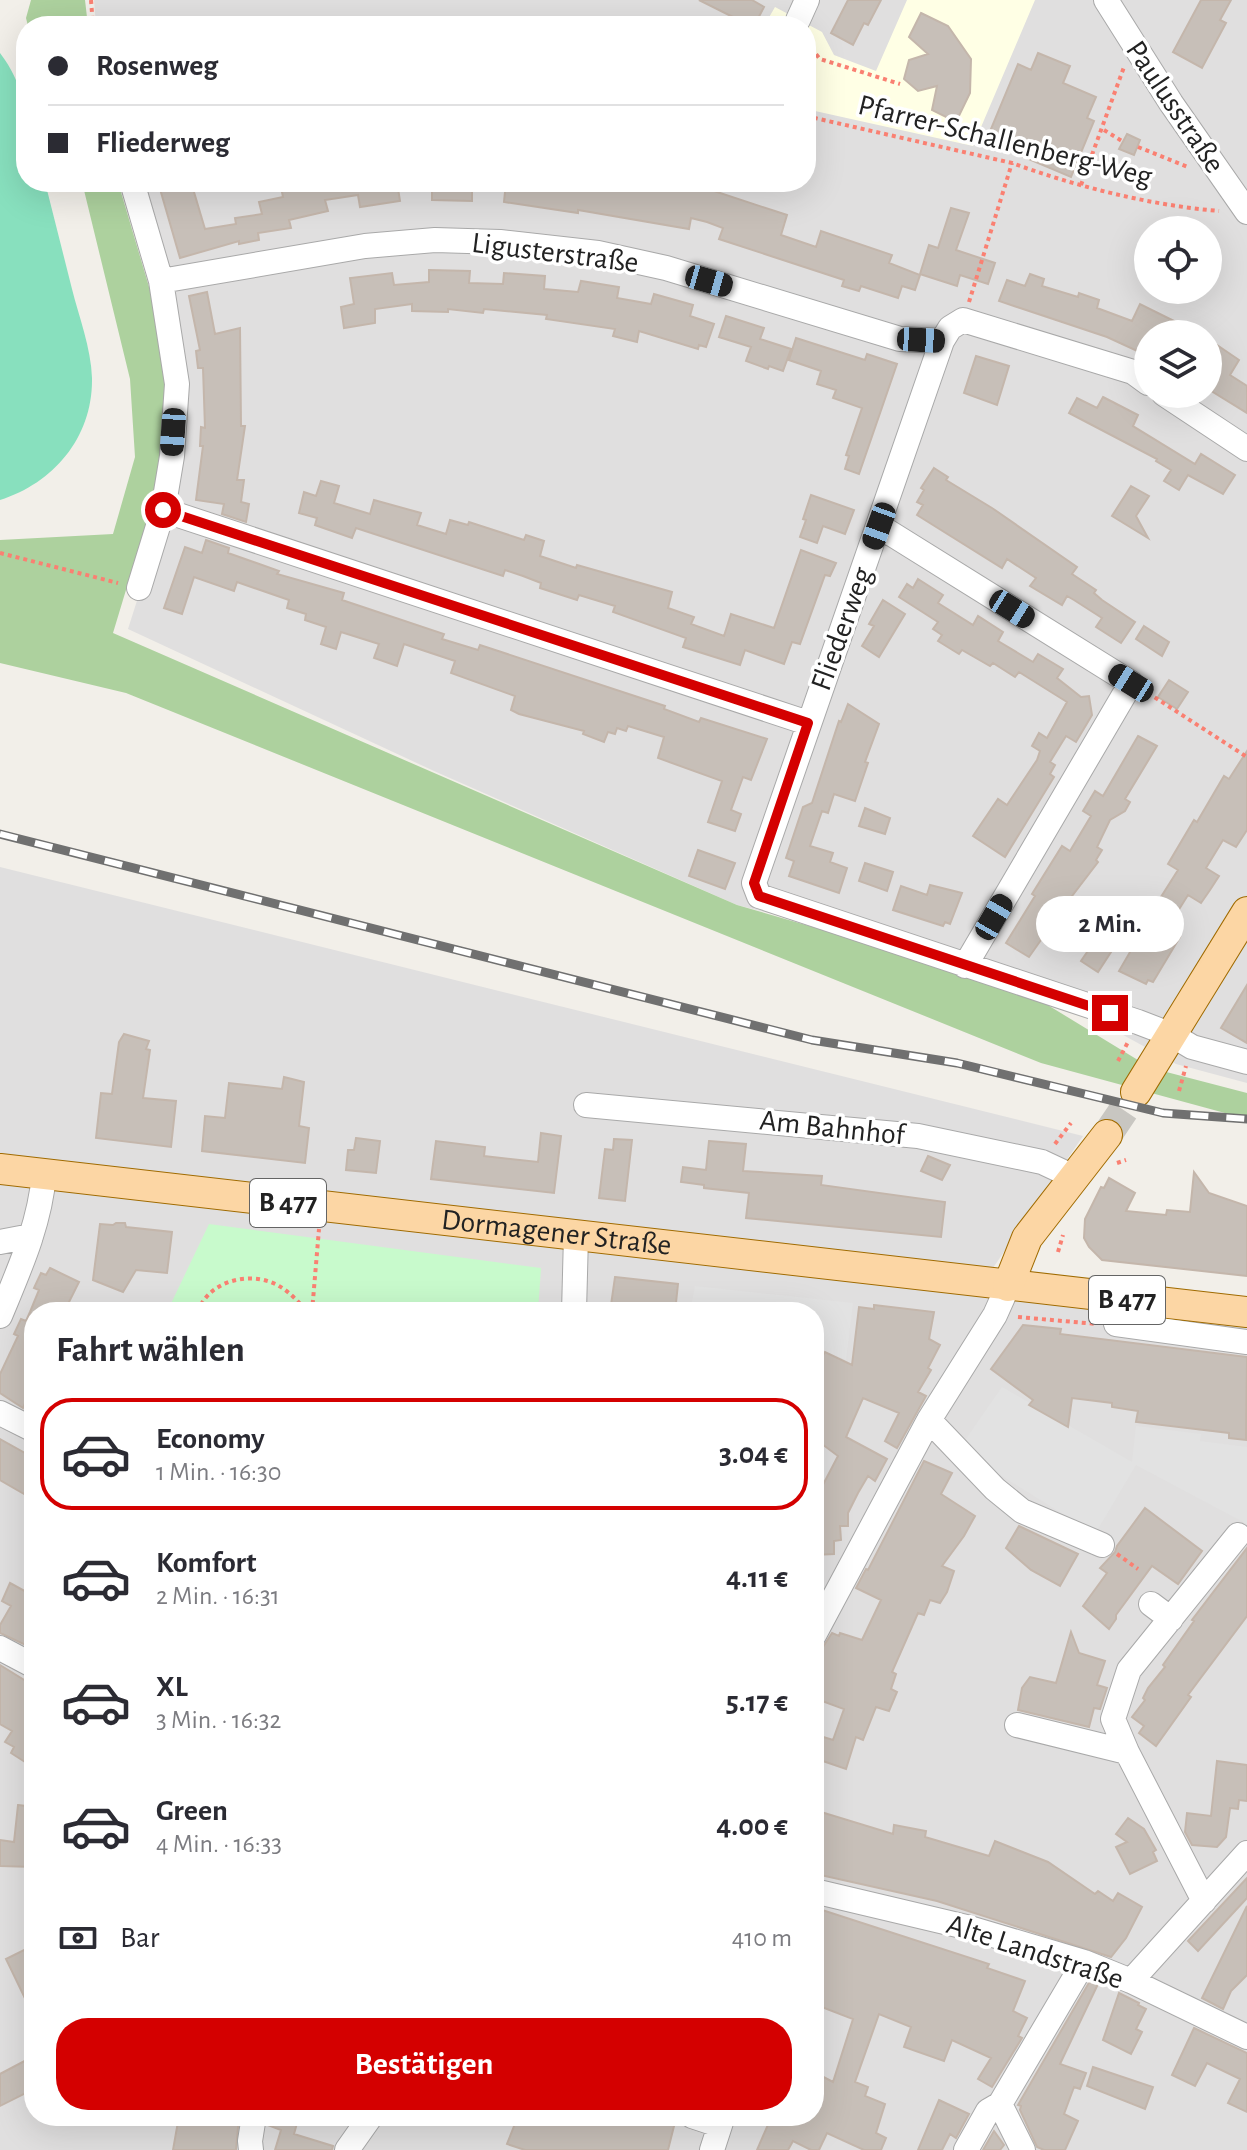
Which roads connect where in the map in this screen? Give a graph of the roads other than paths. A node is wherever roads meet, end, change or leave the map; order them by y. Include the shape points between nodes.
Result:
1 (1106, 0) edge
2 (135, 192) edge
3 (1236, 198) edge
4 (161, 281) junction
5 (942, 341) junction
6 (1134, 373) edge
7 (1185, 408) edge
8 (1247, 449) edge
9 (163, 510) junction
10 (879, 526) junction
11 (139, 588) road end
12 (808, 723) junction
13 (1247, 912) edge
14 (965, 966) junction
15 (1172, 1035) junction
16 (1247, 1062) edge
17 (1136, 1092) tunnel mouth
18 (586, 1105) dead end
19 (1107, 1135) tunnel mouth
20 (0, 1169) edge
21 (44, 1174) junction
22 (1074, 1177) junction
23 (31, 1236) junction
24 (576, 1236) junction
25 (0, 1242) edge
26 (1008, 1286) junction
27 (574, 1302) edge
28 (1113, 1311) junction
29 (1247, 1312) edge
30 (0, 1316) edge
31 (1247, 1342) edge
32 (0, 1413) edge
33 (929, 1420) junction
34 (24, 1425) edge
35 (1238, 1535) dead end
36 (1102, 1545) dead end
37 (1151, 1604) dead end
38 (824, 1616) edge
39 (1171, 1619) junction
40 (0, 1648) edge
41 (24, 1661) edge
42 (1017, 1725) dead end
43 (1127, 1752) junction
44 (1247, 1853) edge
45 (824, 1893) edge
46 (1204, 1901) junction
47 (1084, 1962) junction
48 (1131, 1981) junction
49 (1247, 2037) edge
50 (1000, 2104) junction
51 (252, 2126) edge
52 (364, 2126) edge
53 (719, 2126) edge
54 (251, 2150) edge
55 (347, 2150) edge
56 (712, 2150) edge
57 (966, 2150) edge
58 (1023, 2150) edge

1 - 3 street, Paulusstraße
2 - 4 street
4 - 5 street, Ligusterstraße via 365,246 500,242 598,253 666,268 900,339
4 - 9 street via 177,384
5 - 6 street, Fliederweg via 963,320
5 - 10 street, Fliederweg
7 - 8 street
9 - 11 street
9 - 12 street
10 - 12 street, Fliederweg
10 - 14 street via 1131,683
12 - 14 street, Fliederweg via 754,883 759,896
13 - 15 main road
14 - 15 street, Fliederweg
15 - 16 street, Fliederweg via 1192,1047
15 - 17 main road
18 - 22 street, Am Bahnhof via 918,1136 1042,1162
19 - 22 main road
20 - 21 main road, Dormagener Straße / B 477
21 - 23 street
21 - 24 main road, Dormagener Straße / B 477
22 - 26 main road via 1027,1238
23 - 25 street
23 - 30 street
24 - 26 main road, Dormagener Straße / B 477
24 - 27 street
26 - 28 main road, Dormagener Straße / B 477
26 - 33 street
28 - 29 main road, Dormagener Straße / B 477
28 - 31 street, Dormagener Straße
32 - 34 street
33 - 36 street via 1022,1511
33 - 38 street
35 - 39 street
37 - 39 street
39 - 43 street via 1129,1670 1121,1694 1113,1719
40 - 41 street
42 - 43 street
43 - 46 street
44 - 46 street
45 - 47 street, Alte Landstraße via 960,1917
46 - 48 street
47 - 48 street, Alte Landstraße
47 - 50 street
48 - 49 street, Alte Landstraße
50 - 57 street via 988,2111
50 - 58 street
51 - 54 street
52 - 55 street
53 - 56 street

